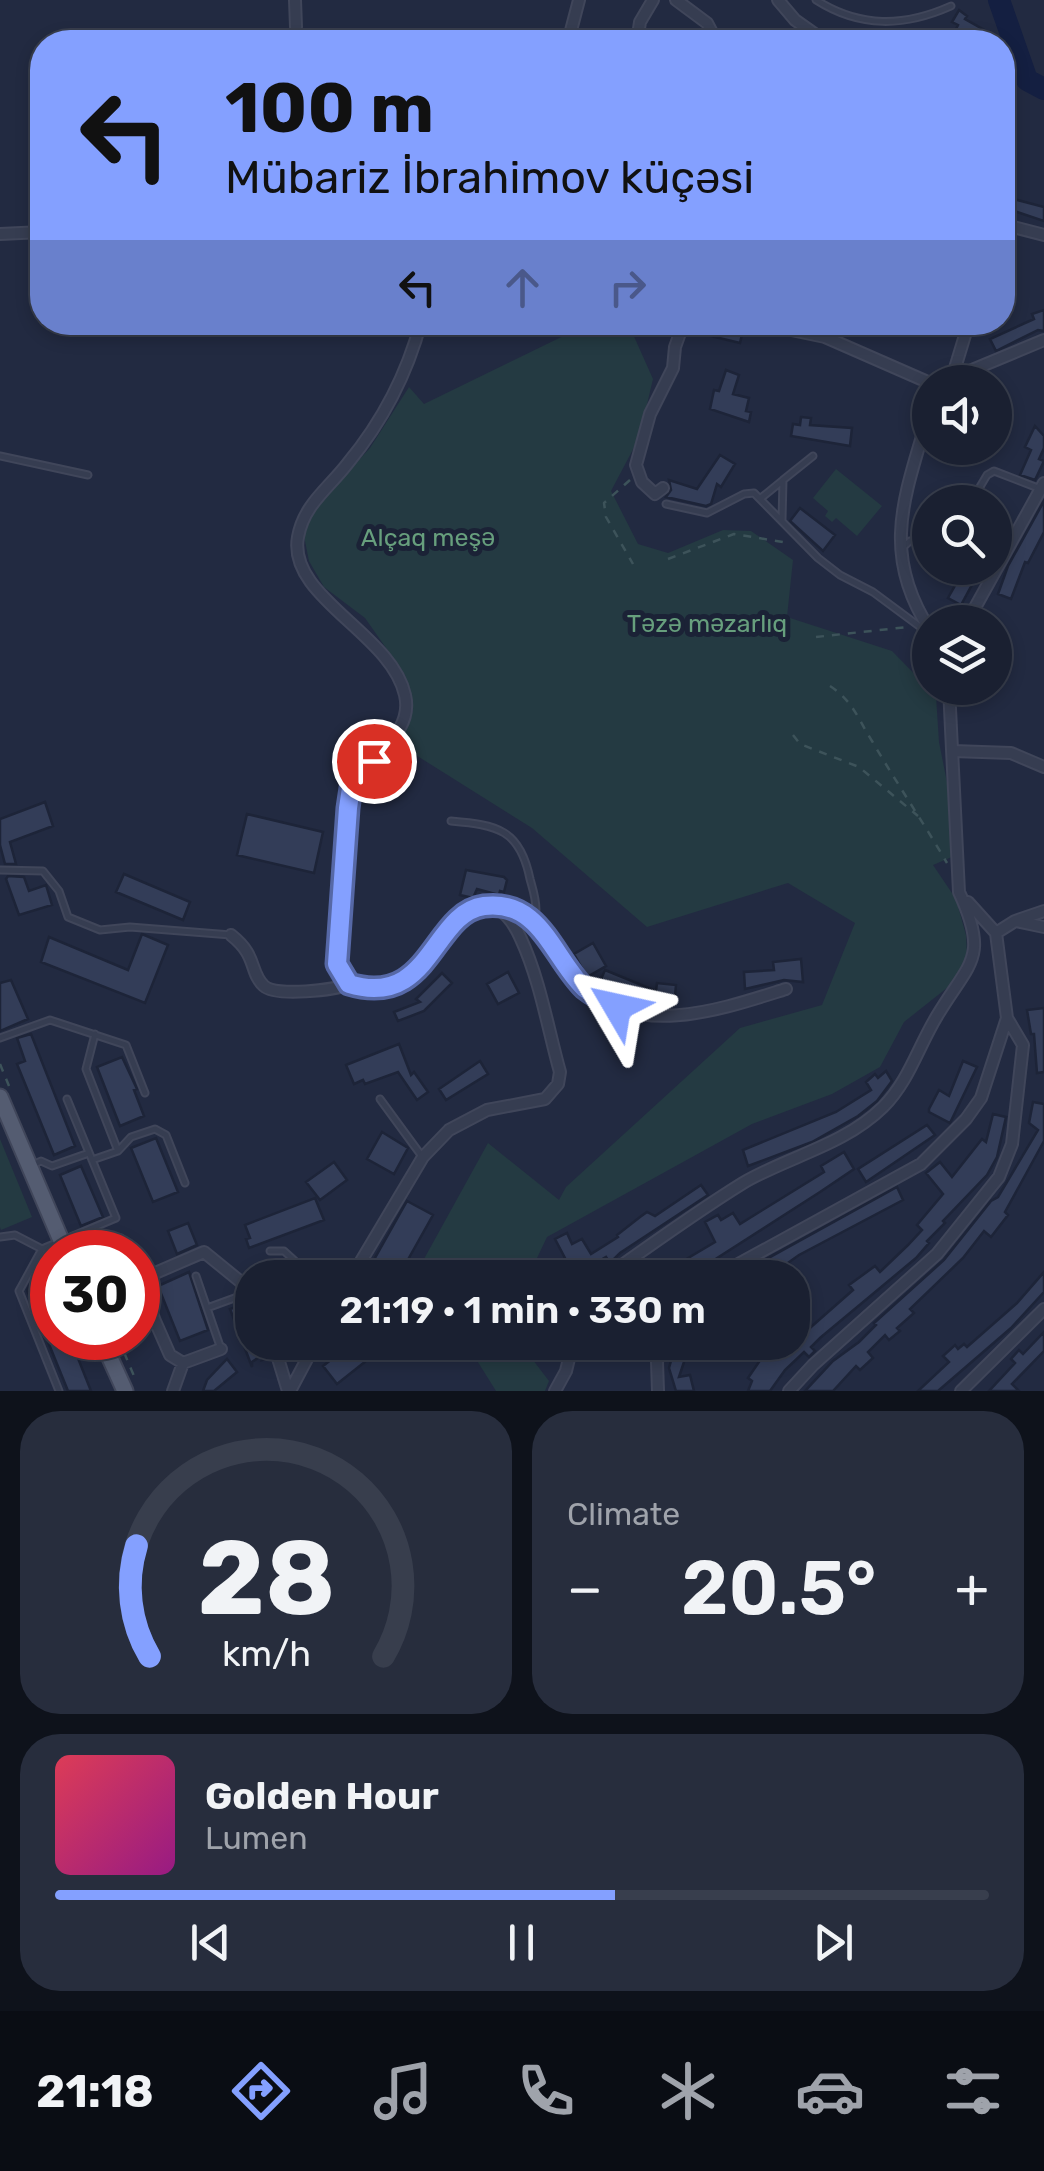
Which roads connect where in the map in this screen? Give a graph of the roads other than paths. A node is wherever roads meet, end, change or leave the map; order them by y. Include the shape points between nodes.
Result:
1 (295, 0) edge
2 (580, 0) edge
3 (653, 0) edge
4 (676, 0) edge
5 (778, 0) edge
6 (816, 0) edge
7 (951, 6) dead end
8 (296, 27) dead end
9 (571, 30) edge
10 (639, 30) edge
11 (710, 30) edge
12 (809, 30) edge
13 (1015, 228) edge
14 (30, 233) edge
15 (0, 234) edge
16 (1044, 236) edge
17 (417, 335) edge
18 (679, 335) edge
19 (821, 335) edge
20 (964, 335) edge
21 (826, 336) joint
22 (1044, 340) edge
23 (953, 365) edge
24 (984, 365) edge
25 (912, 375) edge
26 (0, 456) edge
27 (813, 456) dead end
28 (913, 465) edge
29 (88, 475) dead end
30 (783, 480) junction
31 (981, 485) edge
32 (1042, 486) edge
33 (663, 488) dead end
34 (761, 498) junction
35 (666, 504) dead end
36 (782, 523) junction
37 (912, 541) edge
38 (900, 550) junction
39 (915, 605) edge
40 (976, 605) edge
41 (912, 623) edge
42 (950, 705) edge
43 (953, 751) junction
44 (1044, 767) edge
45 (451, 822) dead end
46 (0, 870) edge
47 (959, 892) junction
48 (498, 906) junction
49 (1044, 911) edge
50 (530, 915) junction
51 (1016, 921) junction
52 (1044, 927) edge
53 (996, 933) junction
54 (231, 936) joint
55 (349, 984) junction
56 (786, 989) dead end
57 (1007, 1018) junction
58 (95, 1034) junction
59 (0, 1038) edge
60 (145, 1094) dead end
61 (0, 1097) edge
62 (67, 1099) dead end
63 (380, 1099) dead end
64 (118, 1151) junction
65 (91, 1156) junction
66 (423, 1157) junction
67 (29, 1166) junction
68 (186, 1183) dead end
69 (56, 1230) edge
70 (94, 1230) edge
71 (0, 1237) edge
72 (30, 1242) edge
73 (270, 1252) dead end
74 (294, 1260) edge
75 (362, 1260) edge
76 (633, 1260) edge
77 (746, 1260) edge
78 (160, 1270) edge
79 (30, 1272) edge
80 (196, 1276) dead end
81 (235, 1277) edge
82 (235, 1297) edge
83 (207, 1308) junction
84 (1044, 1308) edge
85 (30, 1317) edge
86 (160, 1332) edge
87 (220, 1349) joint
88 (47, 1360) edge
89 (119, 1360) edge
90 (279, 1360) edge
91 (306, 1360) edge
92 (569, 1360) edge
93 (658, 1360) edge
94 (183, 1363) junction
95 (130, 1384) edge
96 (59, 1391) edge
97 (173, 1391) edge
98 (289, 1391) edge
99 (555, 1391) edge
100 (658, 1391) edge
101 (789, 1391) edge
102 (961, 1391) edge

1 - 8 street
2 - 9 street
3 - 10 street
4 - 11 street
5 - 12 street
6 - 7 lane via 863,21 920,18
13 - 16 street
14 - 15 street
17 - 55 street via 402,380 349,462 312,503 298,538 312,588 380,650 405,695 398,730 351,788 337,964
18 - 33 street via 674,368 642,438 637,472 649,491
19 - 21 street
20 - 23 street
21 - 25 street
22 - 24 street
26 - 29 lane
27 - 30 lane
28 - 38 street via 900,510
30 - 34 lane
30 - 36 lane
31 - 32 lane via 994,471
32 - 40 street
34 - 35 lane via 748,492 708,512
34 - 36 lane
36 - 41 lane via 830,568
37 - 38 lane
38 - 39 street
42 - 43 street
43 - 44 street via 1012,753
43 - 47 street
45 - 50 lane via 484,824 514,839 535,895
46 - 54 lane via 43,871 68,917 100,930 130,926
47 - 53 street
47 - 76 street via 974,957 894,1095 852,1132 744,1183
48 - 50 street
48 - 55 street via 468,910 418,968 392,985
48 - 66 street via 525,949 558,1084 545,1099 470,1118
49 - 51 street
50 - 56 street via 584,987 617,1007 646,1015 717,1011
51 - 52 street
51 - 53 street
53 - 57 street
54 - 55 street via 246,947 271,991
57 - 77 street via 981,1098 920,1164
57 - 101 street via 1022,1045 1012,1144 999,1177 937,1254
58 - 59 lane via 50,1020
58 - 60 lane via 126,1045
58 - 64 lane via 86,1068
61 - 67 main road
62 - 65 lane
63 - 66 lane
64 - 65 lane
64 - 68 lane via 132,1137 162,1131
65 - 67 lane
65 - 70 lane via 116,1218
66 - 75 street
67 - 69 main road
71 - 72 lane
73 - 74 lane via 284,1250
78 - 81 street via 204,1252
79 - 85 lane via 20,1291
80 - 83 lane
82 - 83 lane
83 - 87 lane
84 - 102 street
86 - 94 street via 170,1355
87 - 94 street
88 - 96 lane
89 - 95 main road
90 - 98 street
91 - 98 street
92 - 99 street
93 - 100 street
94 - 97 street

